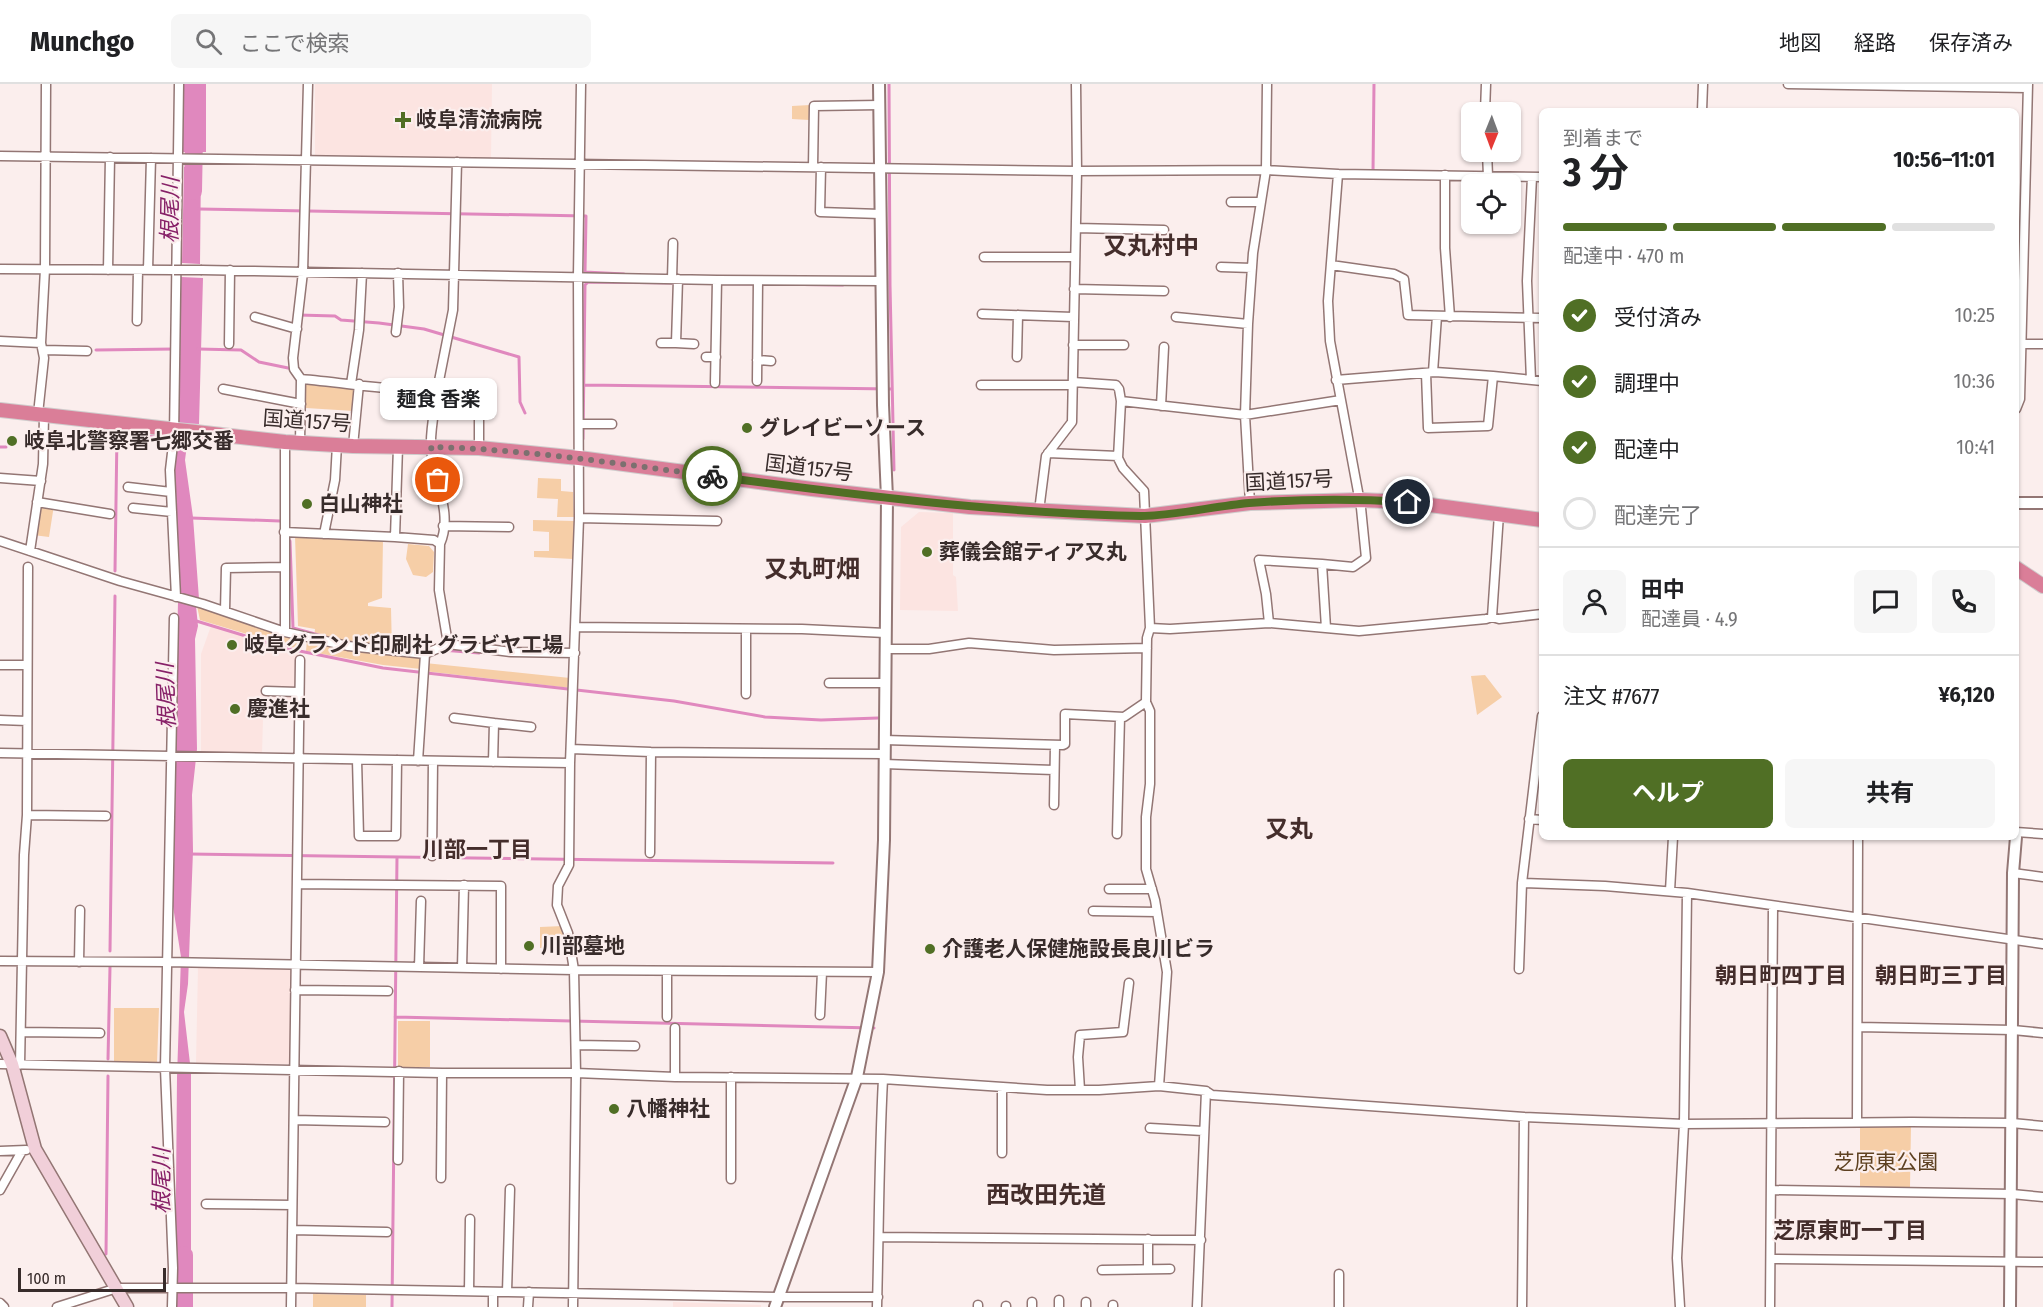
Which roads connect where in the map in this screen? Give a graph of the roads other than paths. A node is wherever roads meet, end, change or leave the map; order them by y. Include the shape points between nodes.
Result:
1 (46, 84) edge
2 (179, 84) edge
3 (308, 84) edge
4 (581, 84) edge
5 (879, 84) edge
6 (1076, 84) edge
7 (1267, 84) edge
8 (1486, 84) edge
9 (1703, 84) edge
10 (1788, 84) edge
11 (2027, 86) edge
12 (1485, 102) edge
13 (880, 105) junction
14 (1702, 108) edge
15 (0, 156) edge
16 (45, 156) junction
17 (110, 157) junction
18 (151, 158) junction
19 (180, 158) junction
20 (307, 160) junction
21 (456, 162) junction
22 (579, 164) junction
23 (817, 167) junction
24 (879, 169) junction
25 (1266, 170) junction
26 (1077, 171) junction
27 (1338, 174) junction
28 (1445, 175) junction
29 (1461, 175) edge
30 (1521, 177) edge
31 (1532, 177) junction
32 (1539, 177) edge
33 (1231, 202) dead end
34 (1261, 202) junction
35 (880, 213) junction
36 (1076, 228) junction
37 (1164, 230) dead end
38 (673, 243) dead end
39 (984, 257) dead end
40 (1075, 257) junction
41 (1331, 265) junction
42 (1221, 267) dead end
43 (1252, 268) junction
44 (0, 269) edge
45 (45, 269) junction
46 (108, 270) junction
47 (138, 270) junction
48 (148, 270) junction
49 (230, 270) junction
50 (303, 272) junction
51 (363, 273) junction
52 (398, 273) junction
53 (455, 275) junction
54 (578, 276) junction
55 (675, 279) junction
56 (717, 280) junction
57 (758, 281) junction
58 (881, 281) junction
59 (1074, 289) junction
60 (1164, 291) dead end
61 (982, 314) dead end
62 (1018, 315) junction
63 (1437, 316) junction
64 (255, 317) dead end
65 (1073, 317) junction
66 (1176, 317) dead end
67 (1450, 317) junction
68 (1539, 318) edge
69 (1529, 319) junction
70 (137, 321) dead end
71 (1248, 324) junction
72 (297, 329) junction
73 (396, 332) dead end
74 (0, 342) edge
75 (661, 343) dead end
76 (229, 344) dead end
77 (676, 344) junction
78 (694, 344) dead end
79 (2021, 344) junction
80 (2043, 344) edge
81 (1073, 345) junction
82 (1124, 345) dead end
83 (42, 347) junction
84 (1164, 347) dead end
85 (87, 351) dead end
86 (706, 357) dead end
87 (716, 357) junction
88 (1017, 357) dead end
89 (757, 360) junction
90 (771, 360) dead end
91 (1429, 373) junction
92 (1493, 376) junction
93 (301, 379) junction
94 (1336, 380) junction
95 (1532, 380) junction
96 (757, 381) dead end
97 (1539, 381) edge
98 (715, 383) dead end
99 (1073, 383) junction
100 (355, 384) junction
101 (981, 385) dead end
102 (222, 389) dead end
103 (437, 391) junction
104 (1341, 400) junction
105 (1121, 401) junction
106 (436, 402) junction
107 (2019, 402) edge
108 (301, 404) junction
109 (1161, 406) junction
110 (0, 410) edge
111 (41, 414) junction
112 (1245, 415) junction
113 (580, 424) junction
114 (612, 424) dead end
115 (182, 430) junction
116 (285, 442) junction
117 (300, 443) junction
118 (337, 445) junction
119 (353, 446) junction
120 (398, 447) junction
121 (431, 447) junction
122 (479, 448) junction
123 (1048, 453) junction
124 (1118, 456) junction
125 (579, 458) junction
126 (0, 478) edge
127 (40, 481) junction
128 (128, 487) dead end
129 (171, 492) junction
130 (887, 498) junction
131 (1360, 500) junction
132 (37, 502) junction
133 (1250, 503) junction
134 (2019, 503) edge
135 (2043, 503) edge
136 (133, 508) dead end
137 (1039, 511) junction
138 (172, 512) junction
139 (110, 514) dead end
140 (1499, 514) junction
141 (1145, 516) junction
142 (579, 518) junction
143 (1539, 520) edge
144 (717, 521) dead end
145 (443, 526) junction
146 (509, 528) dead end
147 (284, 532) junction
148 (324, 534) junction
149 (395, 537) junction
150 (0, 541) edge
151 (440, 544) junction
152 (30, 551) junction
153 (1322, 564) junction
154 (28, 567) dead end
155 (285, 567) junction
156 (2019, 570) edge
157 (2043, 586) edge
158 (176, 597) junction
159 (225, 611) junction
160 (1539, 614) edge
161 (1492, 617) junction
162 (174, 618) dead end
163 (1269, 623) junction
164 (575, 627) junction
165 (1326, 627) junction
166 (746, 628) junction
167 (1150, 628) junction
168 (285, 632) junction
169 (885, 633) junction
170 (448, 645) junction
171 (1147, 648) junction
172 (885, 649) junction
173 (575, 653) junction
174 (425, 654) junction
175 (300, 660) dead end
176 (0, 665) edge
177 (27, 665) junction
178 (829, 683) dead end
179 (885, 683) junction
180 (266, 691) dead end
181 (298, 692) junction
182 (746, 694) dead end
183 (1146, 702) junction
184 (1120, 717) junction
185 (454, 718) dead end
186 (0, 720) edge
187 (27, 721) junction
188 (494, 723) junction
189 (531, 728) dead end
190 (884, 740) junction
191 (1055, 745) junction
192 (571, 749) junction
193 (651, 752) junction
194 (0, 753) edge
195 (26, 754) junction
196 (172, 756) junction
197 (298, 758) junction
198 (357, 759) junction
199 (884, 759) junction
200 (397, 760) junction
201 (418, 760) junction
202 (433, 761) junction
203 (493, 762) junction
204 (1539, 762) edge
205 (570, 763) junction
206 (1054, 770) junction
207 (1538, 778) edge
208 (1054, 805) dead end
209 (27, 815) junction
210 (106, 816) dead end
211 (1529, 819) junction
212 (1539, 820) edge
213 (2019, 832) edge
214 (1117, 834) dead end
215 (2043, 834) edge
216 (1673, 840) edge
217 (1858, 840) edge
218 (2016, 840) edge
219 (650, 854) dead end
220 (432, 856) dead end
221 (2013, 873) junction
222 (2043, 877) edge
223 (1522, 883) junction
224 (297, 884) junction
225 (464, 885) junction
226 (1109, 889) dead end
227 (1152, 889) junction
228 (1670, 891) junction
229 (1688, 893) junction
230 (421, 901) dead end
231 (1773, 906) junction
232 (80, 910) dead end
233 (1093, 911) dead end
234 (1157, 912) junction
235 (1859, 917) junction
236 (2013, 940) junction
237 (2043, 944) edge
238 (0, 961) edge
239 (23, 962) junction
240 (79, 962) junction
241 (167, 962) junction
242 (296, 966) junction
243 (420, 967) junction
244 (462, 968) junction
245 (501, 969) junction
246 (1519, 969) dead end
247 (574, 970) junction
248 (667, 971) junction
249 (822, 972) junction
250 (878, 972) junction
251 (1130, 983) dead end
252 (296, 990) junction
253 (388, 991) dead end
254 (820, 1015) dead end
255 (667, 1017) dead end
256 (1858, 1027) junction
257 (675, 1028) dead end
258 (2013, 1030) junction
259 (21, 1032) junction
260 (100, 1033) dead end
261 (2043, 1033) edge
262 (0, 1036) edge
263 (576, 1045) junction
264 (635, 1046) dead end
265 (11, 1064) edge
266 (165, 1068) junction
267 (295, 1069) junction
268 (399, 1071) junction
269 (442, 1072) junction
270 (576, 1073) junction
271 (675, 1077) junction
272 (732, 1077) junction
273 (857, 1077) junction
274 (883, 1079) junction
275 (1158, 1086) junction
276 (1002, 1087) junction
277 (1080, 1090) junction
278 (1206, 1091) junction
279 (1524, 1117) junction
280 (294, 1120) junction
281 (385, 1122) dead end
282 (1771, 1122) junction
283 (1857, 1122) junction
284 (2013, 1123) junction
285 (1684, 1124) junction
286 (2043, 1126) edge
287 (1150, 1128) dead end
288 (1203, 1131) junction
289 (35, 1149) junction
290 (0, 1151) edge
291 (22, 1151) junction
292 (1002, 1153) dead end
293 (398, 1160) dead end
294 (441, 1178) dead end
295 (731, 1179) dead end
296 (510, 1189) dead end
297 (0, 1190) edge
298 (1772, 1190) junction
299 (2012, 1194) junction
300 (2043, 1197) edge
301 (206, 1204) dead end
302 (292, 1205) junction
303 (470, 1220) dead end
304 (292, 1230) junction
305 (387, 1232) dead end
306 (880, 1237) junction
307 (1148, 1239) junction
308 (1200, 1240) junction
309 (1772, 1259) junction
310 (2010, 1261) junction
311 (2043, 1262) edge
312 (1148, 1269) junction
313 (1170, 1269) dead end
314 (1102, 1270) dead end
315 (1339, 1274) dead end
316 (117, 1288) junction
317 (291, 1288) junction
318 (174, 1289) junction
319 (469, 1292) junction
320 (493, 1292) junction
321 (507, 1292) junction
322 (529, 1292) junction
323 (573, 1293) junction
324 (878, 1297) junction
325 (777, 1302) edge
326 (0, 1303) edge
327 (1196, 1306) edge
328 (4, 1307) edge
329 (57, 1307) edge
330 (127, 1307) edge
331 (172, 1307) edge
332 (291, 1307) edge
333 (493, 1307) edge
334 (528, 1307) edge
335 (573, 1307) edge
336 (877, 1307) edge
337 (1339, 1307) edge
338 (1522, 1307) edge
339 (1680, 1307) edge
340 (1770, 1307) edge
341 (2010, 1307) edge

1 - 16 street
2 - 19 street
3 - 20 street
4 - 22 street
5 - 13 street
6 - 26 street
7 - 25 street
8 - 12 street
9 - 14 street
10 - 11 street
11 - 79 street
13 - 23 street via 814,106
13 - 24 street
15 - 16 street
16 - 17 street
16 - 45 street
17 - 18 street
17 - 46 street
18 - 19 street
18 - 48 street
19 - 20 street
19 - 115 street via 175,349
20 - 21 street
20 - 50 street
21 - 22 street
21 - 53 street
22 - 23 street
22 - 54 street
23 - 24 street
23 - 35 street via 820,212
24 - 26 street
24 - 35 street
25 - 26 street
25 - 27 street
25 - 34 street
26 - 36 street
27 - 28 street
27 - 41 street
28 - 29 street
28 - 67 street
30 - 31 street
31 - 32 street
31 - 69 street
33 - 34 street
34 - 43 street
35 - 58 street
36 - 37 street
36 - 40 street
38 - 55 street
39 - 40 street
40 - 59 street
41 - 63 street via 1394,274 1404,279 1408,315
41 - 94 street via 1328,301
42 - 43 street
43 - 71 street
44 - 45 street
45 - 46 street
45 - 83 street
46 - 47 street
47 - 48 street
47 - 70 street
48 - 49 street, bridge
49 - 50 street
49 - 76 street
50 - 51 street
50 - 72 street
51 - 52 street
51 - 100 street
52 - 53 street
52 - 73 street
53 - 54 street
53 - 103 street via 453,310
54 - 55 street
54 - 113 street
55 - 56 street
55 - 77 street
56 - 57 street
56 - 87 street
57 - 58 street
57 - 89 street
58 - 130 street
59 - 60 street
59 - 65 street
61 - 62 street
62 - 65 street
62 - 88 street
63 - 67 street
63 - 91 street
64 - 72 street
65 - 81 street
66 - 71 street
67 - 69 street
68 - 69 street
69 - 95 street
71 - 112 street
72 - 93 street via 293,358
74 - 83 street
75 - 77 street
77 - 78 street
79 - 80 street
79 - 107 street
81 - 82 street
81 - 99 street
83 - 85 street
83 - 111 street
84 - 109 street
86 - 87 street
87 - 98 street
89 - 90 street
89 - 96 street
91 - 92 street
91 - 92 street via 1428,428 1488,426
91 - 94 street
92 - 95 street
93 - 100 street
93 - 108 street
94 - 104 street
95 - 97 street
99 - 101 street
99 - 105 street via 1116,385
99 - 123 street via 1072,422
100 - 103 street via 397,391
100 - 119 street
102 - 108 street
103 - 106 street
104 - 112 street
104 - 131 street
105 - 109 street
105 - 124 street
106 - 121 street
106 - 122 street via 479,403
108 - 117 street
109 - 112 street
110 - 111 highway, 国道157号
111 - 115 highway, 国道157号
111 - 127 street
112 - 133 street
113 - 114 street
113 - 125 street
115 - 116 highway, 国道157号
115 - 129 street via 170,459
116 - 117 highway, 国道157号
116 - 147 street
117 - 118 highway, 国道157号
118 - 119 highway, 国道157号
118 - 148 street via 335,480
119 - 120 highway, 国道157号
120 - 121 highway, 国道157号
120 - 149 street
121 - 122 highway, 国道157号
121 - 145 street via 442,496
122 - 125 highway, 国道157号
123 - 124 street
123 - 137 street
124 - 141 street via 1123,468 1144,491
125 - 130 highway, 国道157号
125 - 142 street
126 - 127 street
127 - 132 street
128 - 129 street
129 - 138 street
130 - 137 highway, 国道157号
130 - 169 street
131 - 133 highway, 国道157号
131 - 140 highway, 国道157号
131 - 153 street via 1366,558 1353,567
132 - 139 street
132 - 152 street
133 - 141 highway, 国道157号
134 - 135 street
136 - 138 street
137 - 141 highway, 国道157号
138 - 158 street
140 - 143 highway, 国道157号
140 - 161 street
141 - 167 street
142 - 144 street
142 - 164 street
145 - 146 street
145 - 151 street
147 - 148 street
147 - 155 street
148 - 149 street
149 - 151 street via 434,540
150 - 152 street
151 - 170 street via 439,590
152 - 158 street
153 - 163 street via 1259,560
153 - 165 street
154 - 177 street
155 - 159 street via 226,568
155 - 168 street
156 - 157 highway
158 - 159 street
159 - 168 street
160 - 161 street
161 - 165 street via 1359,631
162 - 196 street
163 - 165 street
163 - 167 street
164 - 166 street
164 - 173 street
166 - 169 street
166 - 182 street
167 - 171 street
168 - 174 street via 348,646
169 - 172 street
170 - 173 street
170 - 174 street
171 - 172 street via 1054,650 969,643 929,649
171 - 183 street
172 - 179 street
173 - 192 street
174 - 201 street
175 - 181 street
176 - 177 street
177 - 187 street
178 - 179 street
179 - 190 street
180 - 181 street
181 - 197 street
183 - 184 street
183 - 227 street via 1150,711 1150,739 1146,869
184 - 191 street via 1065,714 1065,744
184 - 214 street
185 - 188 street
186 - 187 street
187 - 195 street
188 - 189 street
188 - 203 street
190 - 191 street
190 - 199 street
191 - 206 street
192 - 193 street
192 - 205 street
193 - 199 street
193 - 219 street
194 - 195 street
195 - 196 street
195 - 209 street
196 - 197 street
196 - 241 street
197 - 198 street
197 - 224 street
198 - 200 street
198 - 200 street via 358,836 396,836
199 - 206 street
199 - 250 street
200 - 201 street
201 - 202 street
202 - 203 street
202 - 220 street
203 - 205 street
204 - 207 street
205 - 247 street via 569,865 558,886 557,905 568,933
206 - 208 street
207 - 211 street
209 - 210 street
209 - 239 street
211 - 212 street
211 - 223 street
213 - 215 street
216 - 228 street
217 - 235 street
218 - 221 street
221 - 222 street
221 - 236 street
223 - 228 street
223 - 246 street
224 - 225 street
224 - 242 street
225 - 244 street
225 - 245 street via 501,886
226 - 227 street
227 - 234 street
228 - 229 street
229 - 231 street
229 - 285 street
230 - 243 street
231 - 235 street
231 - 282 street
232 - 240 street
233 - 234 street
234 - 275 street via 1167,972
235 - 236 street
235 - 256 street
236 - 237 street
236 - 258 street
238 - 239 street
239 - 240 street
239 - 259 street
240 - 241 street
241 - 242 street
241 - 266 street
242 - 243 street
242 - 252 street
243 - 244 street
244 - 245 street
245 - 247 street
247 - 248 street
247 - 263 street
248 - 249 street
248 - 255 street
249 - 250 street
249 - 254 street
250 - 273 street
251 - 277 street via 1123,1032 1080,1035
252 - 253 street
252 - 267 street
256 - 258 street
256 - 283 street
257 - 271 street
258 - 261 street
258 - 284 street
259 - 260 street
259 - 265 street
262 - 265 main road
263 - 264 street
263 - 270 street
265 - 266 street
265 - 289 main road
266 - 267 street
266 - 318 street
267 - 268 street
267 - 280 street
268 - 269 street
268 - 293 street
269 - 270 street
269 - 294 street
270 - 271 street
270 - 323 street
271 - 272 street
272 - 273 street
272 - 295 street
273 - 274 street
273 - 325 street
274 - 276 street
274 - 306 street
275 - 277 street
275 - 278 street
276 - 277 street
276 - 292 street
278 - 279 street via 1212,1095
278 - 288 street
279 - 285 street
279 - 338 street
280 - 281 street
280 - 302 street
282 - 283 street
282 - 285 street
282 - 298 street
283 - 284 street
284 - 286 street
284 - 299 street
285 - 339 street via 1677,1258
287 - 288 street
288 - 308 street
289 - 291 street
289 - 316 main road
290 - 291 street
291 - 297 street
296 - 321 street
298 - 299 street
298 - 309 street
299 - 300 street
299 - 310 street
301 - 302 street
302 - 304 street
303 - 319 street
304 - 305 street
304 - 317 street
306 - 307 street
306 - 324 street
307 - 308 street
307 - 312 street
308 - 327 street
309 - 310 street
309 - 340 street
310 - 311 street
310 - 341 street
312 - 313 street
312 - 314 street
315 - 337 street
316 - 318 street
316 - 329 street
316 - 330 main road
317 - 318 street
317 - 319 street
317 - 332 street
318 - 331 street
319 - 320 street
320 - 321 street
320 - 333 street
321 - 322 street
322 - 323 street
322 - 334 street
323 - 325 street
323 - 335 street
324 - 325 street
324 - 336 street
326 - 328 street

